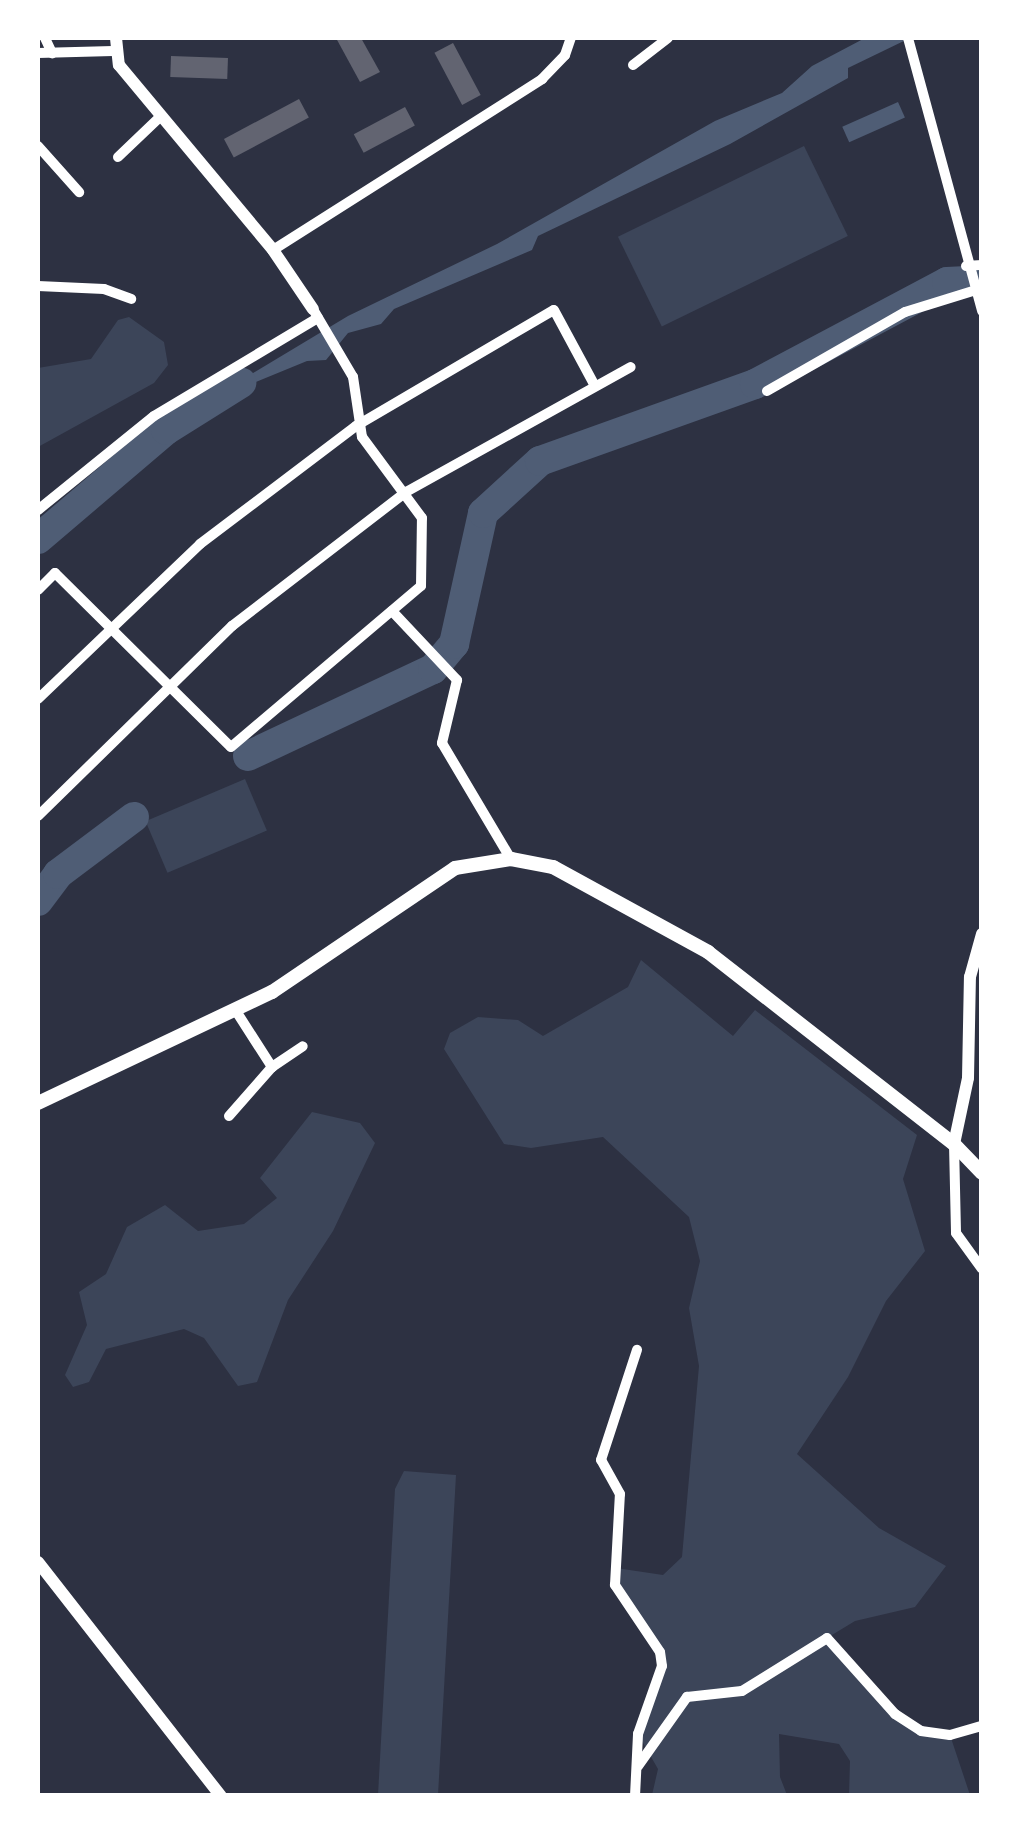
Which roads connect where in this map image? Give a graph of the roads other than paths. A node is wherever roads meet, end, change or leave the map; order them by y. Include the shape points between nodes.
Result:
1 (44, 38) edge
2 (572, 38) edge
3 (668, 38) edge
4 (908, 38) edge
5 (114, 44) edge
6 (38, 53) edge
7 (52, 53) junction
8 (633, 64) dead end
9 (158, 118) junction
10 (38, 146) edge
11 (118, 157) dead end
12 (78, 192) dead end
13 (273, 250) junction
14 (982, 265) edge
15 (968, 270) junction
16 (38, 286) edge
17 (973, 291) junction
18 (131, 299) dead end
19 (982, 311) edge
20 (316, 314) junction
21 (631, 368) dead end
22 (595, 386) junction
23 (767, 391) dead end
24 (356, 426) junction
25 (406, 492) junction
26 (38, 510) edge
27 (38, 590) edge
28 (392, 612) junction
29 (109, 627) junction
30 (166, 685) junction
31 (38, 699) edge
32 (38, 816) edge
33 (511, 858) junction
34 (982, 934) edge
35 (236, 1011) junction
36 (302, 1046) dead end
37 (272, 1067) junction
38 (38, 1103) edge
39 (229, 1116) dead end
40 (954, 1144) junction
41 (982, 1172) edge
42 (982, 1269) edge
43 (638, 1350) dead end
44 (38, 1562) edge
45 (982, 1726) edge
46 (638, 1766) junction
47 (221, 1796) edge
48 (635, 1796) edge

1 - 7 street
2 - 13 street via 566,55 542,79
3 - 8 street
4 - 15 street
5 - 7 street
5 - 9 street
6 - 7 street
9 - 11 street
9 - 13 street
10 - 12 street
13 - 20 street
14 - 15 street
15 - 17 street
16 - 18 street via 104,290
17 - 19 street
17 - 23 street via 905,312
20 - 24 street via 353,377
20 - 26 street via 154,416
21 - 22 street
22 - 24 street via 554,310
22 - 25 street
24 - 25 street
24 - 29 street via 200,544
25 - 28 street via 422,518 420,586
25 - 30 street
27 - 29 street via 54,573
28 - 30 street via 230,746
28 - 33 street via 454,676 442,743
29 - 30 street
29 - 31 street
30 - 32 street
33 - 35 main road via 455,868
33 - 40 main road via 553,867 673,930
34 - 40 street via 970,977 968,1078
35 - 37 street
35 - 38 main road
36 - 37 street
37 - 39 street
40 - 41 main road
40 - 42 street via 956,1234
43 - 46 street via 601,1460 620,1494 615,1585 660,1652 662,1666 638,1734
44 - 47 street
45 - 46 street via 950,1735 922,1730 884,1703 827,1638 742,1691 688,1696
46 - 48 street

